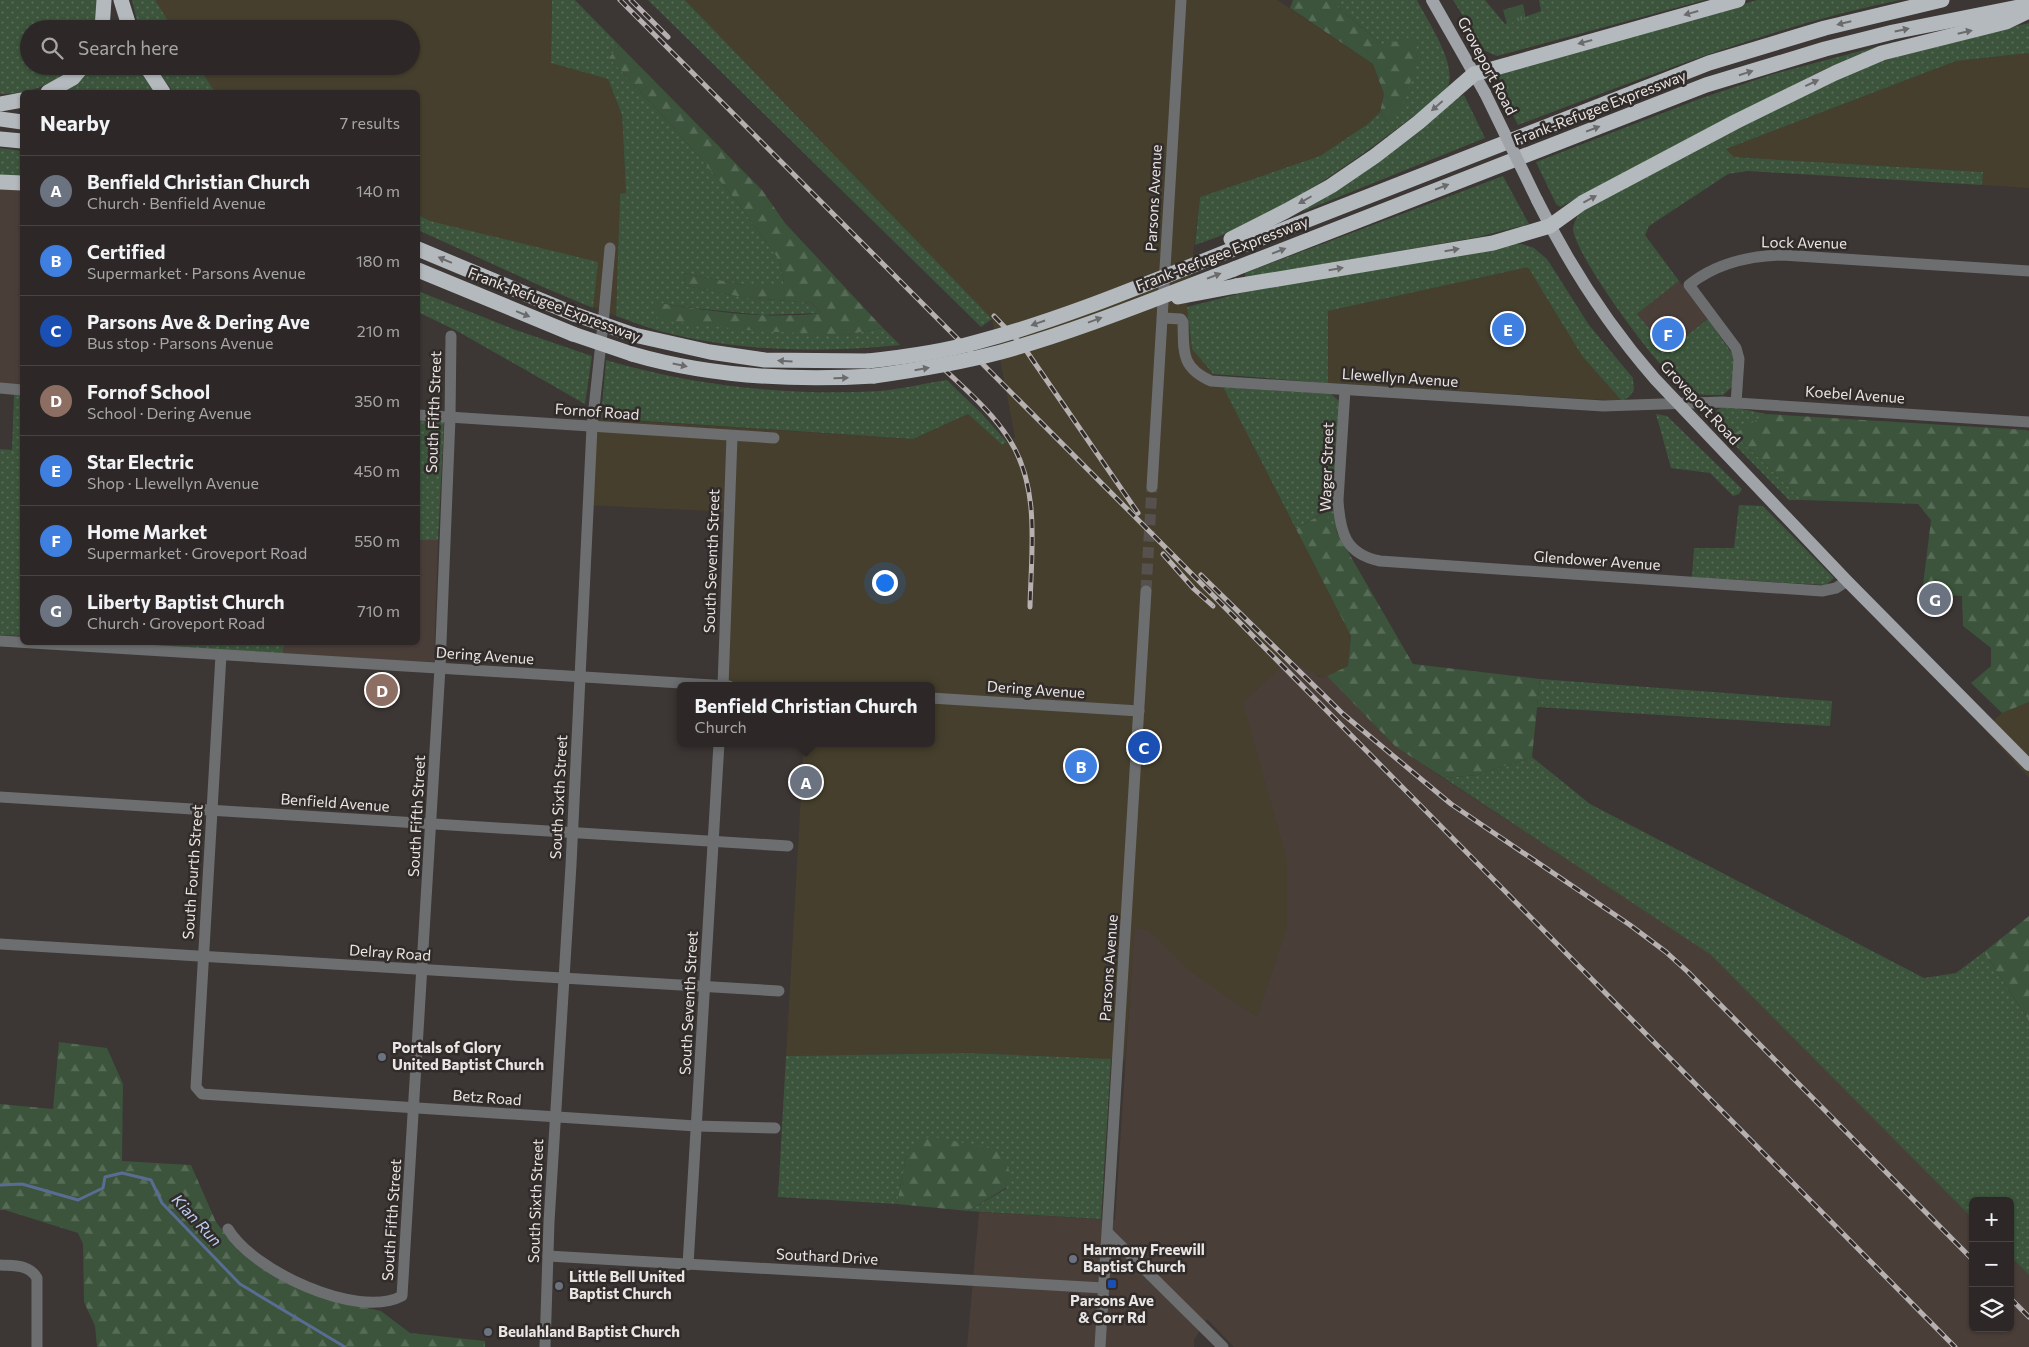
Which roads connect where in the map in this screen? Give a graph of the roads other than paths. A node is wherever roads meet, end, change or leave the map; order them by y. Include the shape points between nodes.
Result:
1 (104, 0) edge
2 (120, 0) edge
3 (1181, 0) edge
4 (1432, 0) edge
5 (1738, 0) edge
6 (1942, 0) edge
7 (2029, 5) edge
8 (2029, 11) edge
9 (103, 20) edge
10 (127, 20) edge
11 (1474, 74) junction
12 (76, 75) edge
13 (152, 75) edge
14 (52, 90) edge
15 (162, 90) edge
16 (20, 100) edge
17 (0, 104) edge
18 (0, 120) edge
19 (20, 122) edge
20 (0, 139) edge
21 (20, 141) edge
22 (0, 182) edge
23 (20, 183) edge
24 (1550, 226) junction
25 (1231, 244) junction
26 (610, 248) dead end
27 (420, 250) edge
28 (420, 271) edge
29 (2029, 271) edge
30 (420, 279) edge
31 (478, 296) junction
32 (1135, 306) junction
33 (1163, 318) junction
34 (451, 336) dead end
35 (871, 369) junction
36 (0, 388) edge
37 (20, 390) edge
38 (1345, 390) junction
39 (1736, 402) junction
40 (1680, 404) junction
41 (420, 415) edge
42 (450, 418) junction
43 (2029, 422) edge
44 (592, 427) junction
45 (732, 437) junction
46 (774, 438) dead end
47 (1152, 487) tunnel mouth
48 (1348, 543) joint
49 (1847, 581) junction
50 (1146, 591) tunnel mouth
51 (0, 641) edge
52 (20, 642) edge
53 (63, 645) edge
54 (221, 655) junction
55 (440, 668) junction
56 (580, 677) junction
57 (723, 682) edge
58 (677, 683) edge
59 (935, 698) edge
60 (1139, 711) junction
61 (719, 747) edge
62 (2029, 765) edge
63 (0, 797) edge
64 (212, 810) junction
65 (432, 824) junction
66 (572, 833) junction
67 (714, 842) junction
68 (788, 846) dead end
69 (0, 944) edge
70 (203, 957) junction
71 (422, 971) junction
72 (563, 978) junction
73 (704, 987) junction
74 (779, 991) dead end
75 (197, 1091) joint
76 (413, 1108) junction
77 (554, 1117) junction
78 (696, 1126) junction
79 (776, 1128) dead end
80 (228, 1229) dead end
81 (1108, 1233) junction
82 (548, 1256) junction
83 (0, 1265) edge
84 (688, 1265) junction
85 (1104, 1288) junction
86 (37, 1347) edge
87 (545, 1347) edge
88 (1100, 1347) edge
89 (1223, 1347) edge

1 - 9 highway
2 - 10 highway
3 - 33 street, Parsons Avenue
4 - 11 main road, Groveport Road
5 -> 11 highway
6 -> 25 highway, Frank-Refugee Expressway via 1825,28 1709,63
32 -> 7 highway, Frank-Refugee Expressway, bridge via 1706,85 1824,49
24 -> 8 highway via 1591,199 1735,122 1852,65 1909,45 2006,22
11 - 24 main road, Groveport Road, bridge
11 -> 25 highway via 1375,156
12 - 14 highway
13 - 15 highway
16 - 17 highway
18 - 19 highway
20 - 21 highway
22 - 23 highway
32 -> 24 highway, bridge via 1493,243
24 - 40 main road, Groveport Road via 1627,347
25 -> 35 highway, Frank-Refugee Expressway, bridge via 1073,311 1017,331
26 - 44 street, South Sixth Street
35 -> 27 highway, Frank-Refugee Expressway, bridge via 765,360 634,335 574,314
28 - 31 highway, Frank-Refugee Expressway
29 - 39 street, Lock Avenue via 1782,255 1748,258 1714,269 1689,286 1736,348 1739,358
30 - 31 highway
31 -> 35 highway, Frank-Refugee Expressway, bridge via 632,354 700,370 815,378
35 -> 32 highway, Frank-Refugee Expressway, bridge via 952,364 987,356
33 - 38 street, Llewellyn Avenue via 1181,319 1186,360 1198,375 1211,381
33 - 47 street, Parsons Avenue
34 - 42 street, South Fifth Street
36 - 37 street
38 - 40 street, Llewellyn Avenue via 1603,406
38 - 48 street, Wager Street via 1338,500 1342,531
39 - 40 street, Koebel Avenue
39 - 43 street, Koebel Avenue
40 - 49 main road, Groveport Road
41 - 42 street, Fornof Road
42 - 44 street, Fornof Road
42 - 55 street, South Fifth Street
44 - 45 street, Fornof Road
44 - 56 street, South Sixth Street
45 - 46 street, Fornof Road
45 - 57 street, South Seventh Street
48 - 49 street, Glendower Avenue via 1362,556 1380,561 1822,590 1836,588
49 - 62 main road, Groveport Road
50 - 60 street, Parsons Avenue
51 - 52 street, Dering Avenue
53 - 54 street, Dering Avenue
54 - 55 street, Dering Avenue
54 - 64 street, South Fourth Street
55 - 56 street, Dering Avenue
55 - 65 street, South Fifth Street
56 - 58 street, Dering Avenue
56 - 66 street, South Sixth Street
59 - 60 street, Dering Avenue
60 - 81 street, Parsons Avenue
61 - 67 street, South Seventh Street
63 - 64 street, Benfield Avenue
64 - 65 street, Benfield Avenue
64 - 70 street, South Fourth Street
65 - 66 street, Benfield Avenue
65 - 71 street, South Fifth Street
66 - 67 street, Benfield Avenue
66 - 72 street, South Sixth Street
67 - 68 street, Benfield Avenue
67 - 73 street, South Seventh Street
69 - 70 street, Delray Road
70 - 71 street, Delray Road
70 - 75 street, South Fourth Street
71 - 72 street, Delray Road
71 - 76 street, South Fifth Street
72 - 73 street, Delray Road
72 - 77 street, South Sixth Street
73 - 74 street, Delray Road
73 - 78 street, South Seventh Street
75 - 76 street, Betz Road via 202,1094
76 - 77 street, Betz Road
76 - 80 street, South Fifth Street via 402,1296 385,1303 367,1302 317,1291 255,1258
77 - 78 street, Betz Road
77 - 82 street, South Sixth Street
78 - 79 street, Betz Road
78 - 84 street, South Seventh Street
81 - 85 street, Parsons Avenue
81 - 89 street
82 - 84 street, Southard Drive
82 - 87 street, South Sixth Street
83 - 86 street via 28,1268 34,1273 38,1284
84 - 85 street, Southard Drive
85 - 88 street, Parsons Avenue

